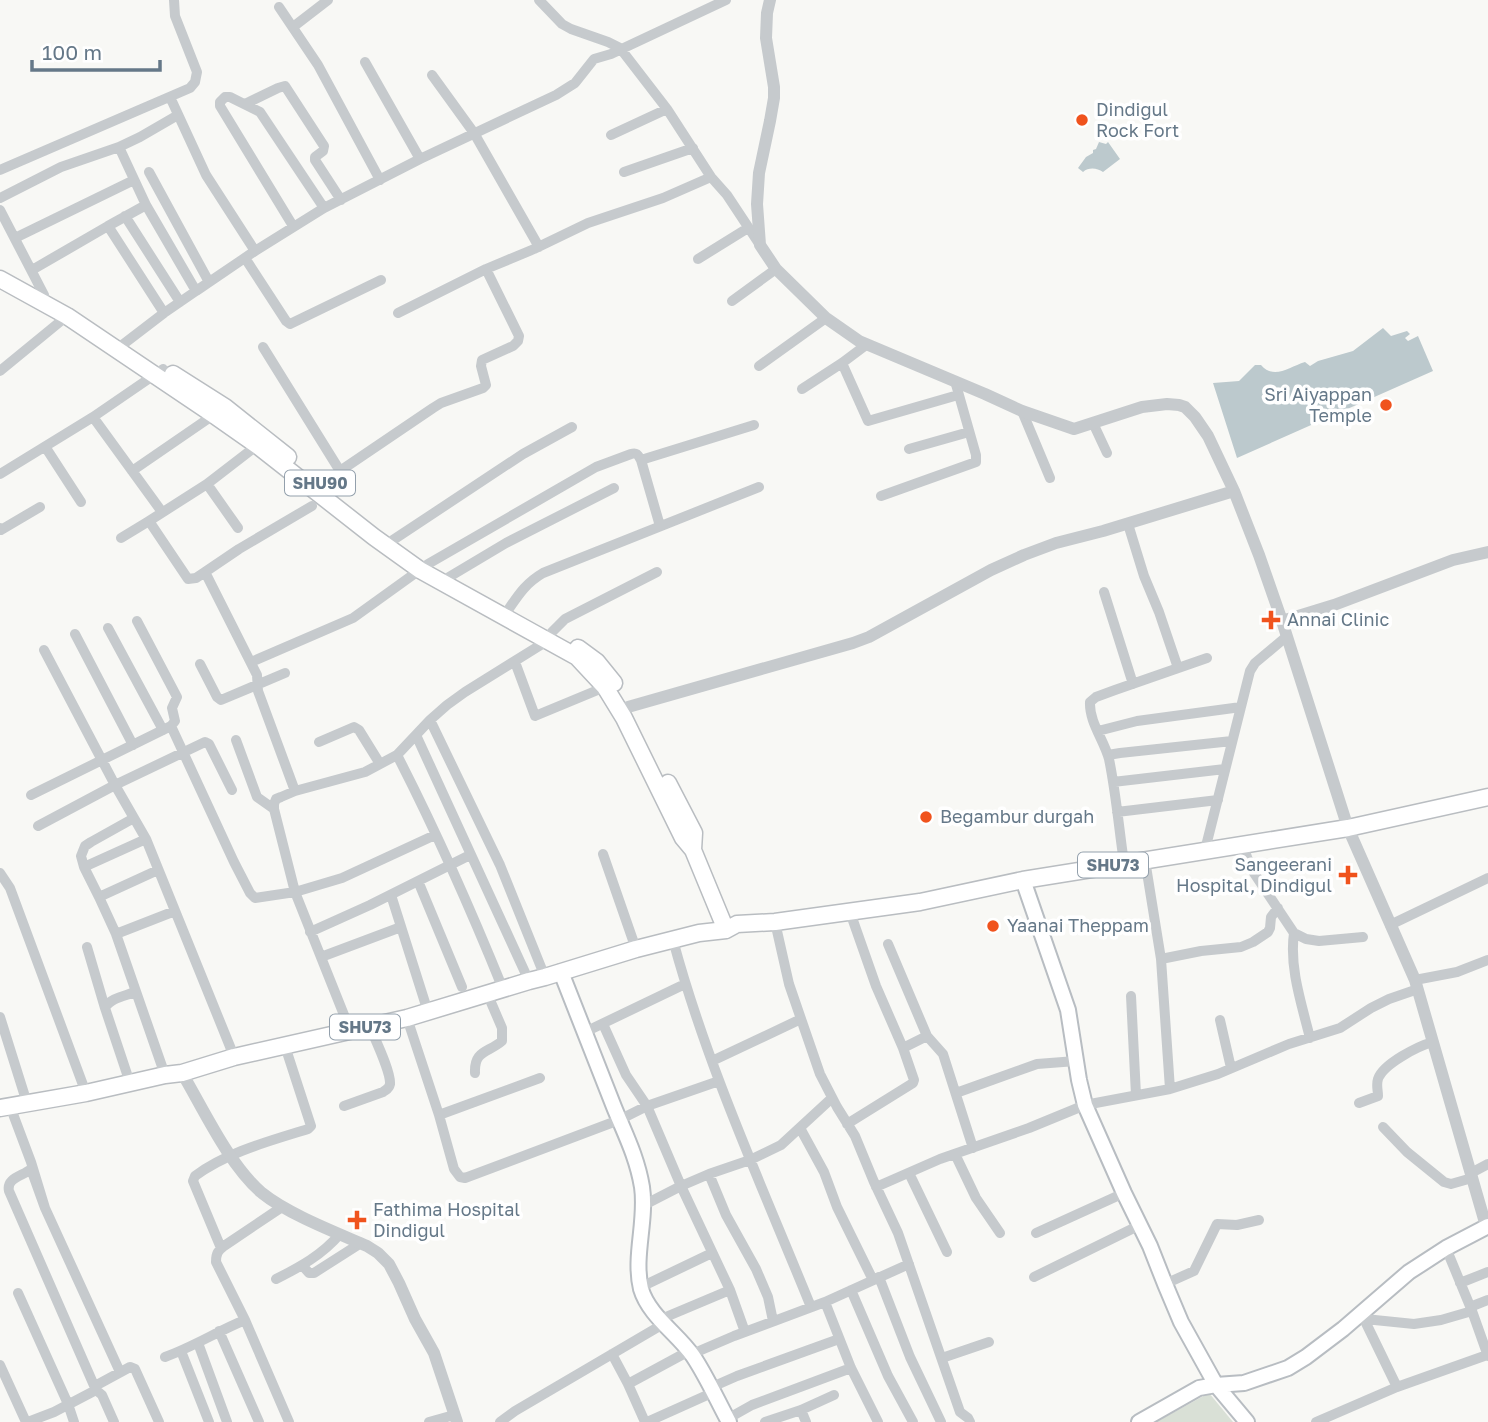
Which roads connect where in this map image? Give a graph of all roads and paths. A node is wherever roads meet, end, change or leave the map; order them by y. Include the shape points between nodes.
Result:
1 (174, 0) edge
2 (328, 0) edge
3 (539, 0) edge
4 (726, 0) edge
5 (770, 0) edge
6 (279, 7) dead end
7 (293, 27) junction
8 (620, 48) junction
9 (365, 62) dead end
10 (432, 75) dead end
11 (170, 97) junction
12 (245, 104) junction
13 (667, 109) junction
14 (178, 115) junction
15 (474, 133) junction
16 (611, 135) dead end
17 (118, 147) junction
18 (692, 148) junction
19 (420, 159) junction
20 (0, 170) edge
21 (149, 172) dead end
22 (624, 172) dead end
23 (711, 177) junction
24 (134, 180) junction
25 (380, 180) junction
26 (0, 198) edge
27 (341, 200) junction
28 (146, 205) junction
29 (324, 208) junction
30 (0, 211) edge
31 (125, 216) junction
32 (108, 226) junction
33 (293, 226) junction
34 (748, 229) junction
35 (15, 239) junction
36 (760, 245) junction
37 (538, 247) junction
38 (250, 254) junction
39 (698, 259) dead end
40 (486, 269) junction
41 (776, 269) junction
42 (0, 270) edge
43 (32, 270) junction
44 (0, 280) edge
45 (381, 280) dead end
46 (209, 282) junction
47 (196, 291) junction
48 (44, 299) junction
49 (732, 301) dead end
50 (180, 302) junction
51 (164, 313) junction
52 (398, 313) dead end
53 (67, 317) junction
54 (826, 318) junction
55 (866, 345) junction
56 (121, 347) junction
57 (263, 347) dead end
58 (842, 363) junction
59 (759, 366) dead end
60 (0, 371) edge
61 (159, 372) junction
62 (955, 381) junction
63 (802, 388) dead end
64 (958, 395) junction
65 (220, 411) junction
66 (1022, 411) junction
67 (93, 417) junction
68 (1093, 423) junction
69 (754, 425) dead end
70 (572, 427) dead end
71 (969, 432) junction
72 (262, 442) junction
73 (46, 447) junction
74 (909, 449) dead end
75 (1107, 453) dead end
76 (640, 460) junction
77 (132, 471) junction
78 (340, 471) junction
79 (0, 474) edge
80 (1050, 478) dead end
81 (207, 484) junction
82 (759, 486) dead end
83 (614, 488) dead end
84 (1234, 491) junction
85 (316, 494) junction
86 (881, 496) dead end
87 (81, 502) dead end
88 (40, 506) dead end
89 (162, 512) junction
90 (149, 521) junction
91 (1128, 524) junction
92 (660, 526) junction
93 (239, 528) dead end
94 (0, 530) edge
95 (121, 538) dead end
96 (393, 540) junction
97 (1488, 552) edge
98 (424, 567) junction
99 (205, 572) junction
100 (657, 572) dead end
101 (449, 576) junction
102 (1104, 592) dead end
103 (508, 610) junction
104 (137, 621) dead end
105 (1282, 621) junction
106 (108, 628) dead end
107 (75, 634) dead end
108 (550, 636) junction
109 (1286, 637) junction
110 (44, 650) dead end
111 (1207, 658) dead end
112 (251, 662) junction
113 (515, 662) junction
114 (201, 664) dead end
115 (1178, 668) junction
116 (285, 673) dead end
117 (258, 683) junction
118 (1133, 684) junction
119 (605, 687) junction
120 (628, 707) junction
121 (1241, 707) junction
122 (430, 720) junction
123 (167, 728) junction
124 (1098, 731) junction
125 (415, 735) junction
126 (236, 740) dead end
127 (1233, 741) junction
128 (319, 742) dead end
129 (133, 745) junction
130 (183, 752) junction
131 (397, 755) junction
132 (1108, 755) junction
133 (102, 760) junction
134 (380, 764) junction
135 (1225, 769) junction
136 (1113, 782) junction
137 (115, 785) junction
138 (232, 790) dead end
139 (295, 791) junction
140 (31, 795) dead end
141 (1488, 797) edge
142 (1218, 800) junction
143 (274, 809) junction
144 (1117, 812) junction
145 (134, 818) junction
146 (38, 826) dead end
147 (1348, 828) junction
148 (435, 835) junction
149 (146, 839) junction
150 (1242, 844) junction
151 (693, 850) junction
152 (1205, 850) junction
153 (603, 854) dead end
154 (470, 855) junction
155 (1144, 860) junction
156 (1124, 863) junction
157 (450, 866) junction
158 (84, 867) junction
159 (158, 870) junction
160 (0, 873) edge
161 (1488, 878) edge
162 (1023, 880) junction
163 (418, 881) junction
164 (295, 892) junction
165 (390, 895) junction
166 (99, 897) junction
167 (716, 904) junction
168 (1278, 908) junction
169 (175, 911) junction
170 (850, 912) junction
171 (775, 922) junction
172 (729, 925) junction
173 (1390, 925) junction
174 (701, 926) junction
175 (401, 927) junction
176 (310, 932) junction
177 (1294, 933) junction
178 (116, 934) junction
179 (1363, 937) dead end
180 (673, 940) junction
181 (634, 944) junction
182 (888, 944) dead end
183 (87, 947) dead end
184 (321, 957) junction
185 (1161, 959) junction
186 (1488, 960) edge
187 (561, 972) junction
188 (535, 975) junction
189 (685, 984) junction
190 (1417, 984) junction
191 (462, 986) dead end
192 (496, 988) junction
193 (135, 992) junction
194 (1131, 996) dead end
195 (105, 1008) junction
196 (427, 1008) junction
197 (0, 1017) edge
198 (407, 1018) junction
199 (801, 1019) junction
200 (1220, 1020) dead end
201 (603, 1024) junction
202 (348, 1027) junction
203 (370, 1027) junction
204 (585, 1032) junction
205 (927, 1036) junction
206 (1310, 1038) junction
207 (1433, 1042) junction
208 (285, 1046) junction
209 (903, 1048) junction
210 (231, 1049) junction
211 (1076, 1060) junction
212 (712, 1061) junction
213 (1231, 1068) junction
214 (163, 1071) junction
215 (182, 1073) junction
216 (475, 1073) dead end
217 (540, 1078) dead end
218 (129, 1080) junction
219 (719, 1081) junction
220 (84, 1089) junction
221 (1170, 1089) junction
222 (956, 1093) junction
223 (1136, 1095) junction
224 (832, 1098) junction
225 (26, 1100) junction
226 (1359, 1103) dead end
227 (3, 1105) edge
228 (1085, 1105) junction
229 (344, 1106) dead end
230 (648, 1106) junction
231 (439, 1115) junction
232 (619, 1120) junction
233 (848, 1124) junction
234 (1383, 1127) dead end
235 (800, 1128) junction
236 (973, 1148) junction
237 (955, 1154) junction
238 (231, 1156) junction
239 (750, 1160) junction
240 (1488, 1164) edge
241 (909, 1173) junction
242 (709, 1174) junction
243 (1471, 1176) junction
244 (681, 1186) junction
245 (876, 1187) junction
246 (1124, 1193) junction
247 (643, 1205) junction
248 (282, 1207) junction
249 (46, 1208) junction
250 (1259, 1220) dead end
251 (1140, 1225) junction
252 (1487, 1226) edge
253 (1000, 1233) dead end
254 (1036, 1233) dead end
255 (340, 1234) junction
256 (360, 1243) junction
257 (221, 1248) junction
258 (1446, 1248) junction
259 (947, 1252) dead end
260 (712, 1253) junction
261 (909, 1264) junction
262 (302, 1265) junction
263 (1488, 1272) edge
264 (1034, 1277) dead end
265 (276, 1279) dead end
266 (876, 1279) junction
267 (1460, 1283) junction
268 (1165, 1284) junction
269 (641, 1287) junction
270 (730, 1290) junction
271 (851, 1290) junction
272 (18, 1293) dead end
273 (1488, 1300) edge
274 (825, 1302) junction
275 (811, 1307) junction
276 (1471, 1309) junction
277 (1360, 1319) junction
278 (245, 1320) junction
279 (663, 1321) junction
280 (773, 1321) junction
281 (219, 1331) junction
282 (745, 1332) junction
283 (839, 1339) junction
284 (989, 1342) dead end
285 (198, 1343) junction
286 (181, 1351) junction
287 (691, 1353) junction
288 (612, 1354) junction
289 (1488, 1355) edge
290 (165, 1357) dead end
291 (942, 1358) junction
292 (0, 1365) edge
293 (850, 1368) junction
294 (120, 1372) junction
295 (628, 1384) junction
296 (1216, 1385) junction
297 (1397, 1387) junction
298 (96, 1388) junction
299 (713, 1390) junction
300 (834, 1395) dead end
301 (68, 1404) junction
302 (801, 1410) junction
303 (456, 1418) edge
304 (728, 1421) edge
305 (967, 1421) edge
306 (30, 1422) edge
307 (74, 1422) edge
308 (114, 1422) edge
309 (159, 1422) edge
310 (209, 1422) edge
311 (228, 1422) edge
312 (259, 1422) edge
313 (289, 1422) edge
314 (429, 1422) edge
315 (500, 1422) edge
316 (646, 1422) edge
317 (765, 1422) edge
318 (806, 1422) edge
319 (878, 1422) edge
320 (913, 1422) edge
321 (941, 1422) edge
322 (1139, 1422) edge
323 (1247, 1422) edge
324 (1316, 1422) edge

1 - 11 street via 175,16 198,74 190,88
2 - 7 street
3 - 8 street via 562,24
4 - 8 street
5 - 36 street via 766,37 774,98 759,173
6 - 7 street
7 - 25 street
8 - 13 street
8 - 15 street via 594,59 566,90
9 - 19 street
10 - 15 street
11 - 14 street
11 - 20 street
12 - 27 street via 285,86 324,146 315,157
12 - 29 street via 260,112
12 - 33 street via 227,96 220,104
13 - 16 street
13 - 18 street
14 - 17 street
14 - 38 street
15 - 19 street
15 - 37 street
17 - 24 street
17 - 26 street via 61,167
18 - 22 street
18 - 23 street
19 - 25 street
21 - 46 street
23 - 34 street
23 - 37 street
24 - 28 street
24 - 35 street
25 - 27 street
27 - 29 street
28 - 31 street
28 - 47 street
29 - 33 street
30 - 35 street
31 - 32 street
31 - 50 street
32 - 43 street
32 - 51 street
33 - 38 street
34 - 36 street
34 - 39 street
35 - 43 street
36 - 41 street
37 - 40 street
38 - 45 street via 290,324
38 - 46 street
40 - 52 street
40 - 78 street via 519,336 513,346 482,360 485,387 433,408
41 - 49 street
41 - 54 street
42 - 48 main road, SHU90
43 - 48 street
44 - 48 main road
46 - 47 street
47 - 50 street
48 - 53 main road
48 - 56 main road, SHU90
50 - 51 street
51 - 56 street
53 - 56 main road
53 - 60 street
54 - 55 street
54 - 59 street
55 - 58 street
55 - 62 street
56 - 61 main road, SHU90
57 - 78 street
58 - 63 street
58 - 64 street via 868,421
61 - 65 main road, SHU90
61 - 67 street
62 - 64 street
62 - 66 street
64 - 71 street
65 - 72 main road, SHU90
65 - 77 street
66 - 68 street via 1073,429
66 - 80 street
67 - 73 street
67 - 77 street
68 - 75 street
68 - 84 street via 1142,407 1185,407 1208,436
69 - 76 street
70 - 96 street
71 - 74 street
71 - 86 street via 976,462
72 - 81 street
72 - 85 main road, SHU90
73 - 79 street
73 - 87 street
76 - 92 street
76 - 98 street via 634,453 596,467
77 - 89 street
78 - 85 street
81 - 89 street
81 - 93 street
82 - 92 street
83 - 101 street
84 - 91 street
84 - 105 street
85 - 96 main road, SHU90
85 - 98 main road
85 - 99 street
88 - 94 street
89 - 90 street
90 - 95 street
90 - 99 street via 188,579
91 - 115 street
91 - 120 street via 1024,555 861,640
92 - 103 street via 543,573 525,586
96 - 98 main road, SHU90
97 - 105 street via 1453,560
98 - 101 main road, SHU90
98 - 108 main road
98 - 112 street via 353,618
99 - 112 street
100 - 108 street via 565,619
101 - 103 main road, SHU90
102 - 118 street
103 - 108 main road, SHU90
104 - 123 street via 177,697 172,708 175,721
105 - 109 street
106 - 123 street
107 - 129 street
108 - 113 street
108 - 119 main road
108 - 120 main road, SHU90 via 597,662
109 - 121 street via 1255,663
109 - 147 street
110 - 133 street
111 - 115 street
112 - 117 street
113 - 119 street via 535,716
113 - 122 street
114 - 117 street via 222,700
115 - 118 street
116 - 117 street
117 - 139 street
118 - 124 street via 1090,702
119 - 151 main road
120 - 151 main road, SHU90 via 694,833
121 - 124 street
121 - 127 street
122 - 125 street
122 - 188 street via 500,865
123 - 129 street
123 - 130 street
124 - 132 street
125 - 131 street
125 - 154 street
126 - 143 street via 254,792
127 - 132 street
127 - 135 street
128 - 134 street via 354,727
129 - 133 street
130 - 137 street
130 - 138 street via 207,742
130 - 164 street via 252,896
131 - 134 street
131 - 148 street
132 - 136 street
133 - 137 street
133 - 140 street
134 - 139 street
135 - 136 street
135 - 142 street
136 - 144 street
137 - 145 street
137 - 146 street
139 - 143 street via 276,799
141 - 147 main road, SHU73
142 - 144 street
142 - 152 street
143 - 164 street
144 - 156 street
145 - 149 street
145 - 158 street via 85,846 80,856
147 - 150 main road, SHU73
147 - 173 street
148 - 157 street
148 - 164 street via 342,878
149 - 158 street
149 - 159 street
150 - 152 main road, SHU73
150 - 168 street via 1252,870
151 - 167 main road, SHU90
152 - 155 main road, SHU73
153 - 181 street
154 - 157 street
154 - 188 street
155 - 156 main road, SHU73
155 - 185 street
156 - 162 main road, SHU73
157 - 163 street
157 - 192 street
158 - 166 street
159 - 166 street
159 - 169 street
160 - 220 street via 10,888
161 - 173 street
162 - 170 main road, SHU73
162 - 211 main road via 1068,1010
163 - 165 street
163 - 191 street
164 - 176 street
165 - 175 street
165 - 176 street
166 - 178 street
167 - 172 main road, SHU90
167 - 174 main road via 715,913
168 - 177 street
168 - 185 street via 1268,932 1253,942
169 - 178 street
169 - 210 street
170 - 171 main road, SHU73
170 - 209 street
171 - 172 main road, SHU73
171 - 199 street
172 - 174 main road
172 - 180 main road, SHU73
173 - 190 street
174 - 181 main road
175 - 184 street
175 - 196 street
176 - 184 street
177 - 179 street via 1319,941
177 - 206 street via 1293,958
178 - 193 street
180 - 181 main road, SHU73
180 - 189 street
181 - 187 main road, SHU73
181 - 188 main road
182 - 205 street
183 - 195 street
184 - 202 street
185 - 221 street
186 - 190 street
187 - 188 main road, SHU73
187 - 204 main road
188 - 192 main road, SHU73
189 - 201 street
189 - 212 street
190 - 206 street via 1340,1028
190 - 207 street
192 - 196 main road, SHU73
192 - 216 street via 502,1041 477,1057
193 - 195 street via 112,1000
193 - 214 street
194 - 223 street
195 - 218 street
196 - 198 main road, SHU73
196 - 202 main road
197 - 225 street
198 - 203 main road, SHU73
198 - 231 street
199 - 212 street
199 - 224 street
200 - 213 street
201 - 204 street
201 - 230 street via 626,1075
202 - 203 main road, SHU73
202 - 208 main road, SHU73
202 - 210 main road
203 - 229 street via 390,1085
204 - 232 main road
205 - 209 street
205 - 222 street via 943,1055
206 - 213 street
207 - 226 street via 1386,1067 1377,1084 1378,1096
207 - 243 street
208 - 215 main road, SHU73
208 - 238 street via 310,1128
209 - 233 street via 914,1083
210 - 214 main road
211 - 222 street via 1037,1064
211 - 228 main road
212 - 219 street
213 - 221 street
214 - 215 main road, SHU73
214 - 218 main road, SHU73
215 - 238 street
217 - 231 street
218 - 220 main road, SHU73
219 - 230 street
219 - 239 street
220 - 225 main road, SHU73
221 - 223 street
222 - 236 street
223 - 228 street
224 - 233 street
224 - 235 street
225 - 227 main road, SHU73
227 - 249 street via 31,1162
228 - 236 street
228 - 246 main road
230 - 232 street
230 - 244 street
231 - 232 street via 454,1169 465,1178
232 - 247 main road via 634,1152
233 - 245 street
234 - 243 street via 1411,1157 1444,1182
235 - 239 street via 781,1145
235 - 266 street
236 - 237 street
237 - 241 street
237 - 253 street via 976,1198
238 - 248 street via 243,1173
238 - 257 street via 194,1179
239 - 242 street
239 - 275 street
240 - 243 street
241 - 245 street
241 - 259 street
242 - 244 street
242 - 280 street via 768,1297
243 - 252 street
244 - 247 street
244 - 260 street
245 - 261 street
246 - 251 main road
246 - 254 street
247 - 269 main road
248 - 255 street
248 - 257 street
249 - 294 street
249 - 298 street via 31,1169 10,1182 9,1191
250 - 268 street via 1217,1224 1194,1271
251 - 264 street
251 - 268 main road
252 - 258 main road
255 - 256 street
255 - 262 street
256 - 262 street via 314,1273
256 - 303 street via 378,1253 394,1273 434,1353
257 - 278 street via 216,1262
258 - 267 street
258 - 277 main road via 1409,1272
260 - 269 street
260 - 270 street
261 - 266 street
261 - 291 street
262 - 265 street
263 - 267 street
266 - 271 street
266 - 321 street
267 - 276 street
268 - 296 main road
269 - 279 main road
270 - 279 street
270 - 282 street
271 - 274 street
271 - 320 street
272 - 301 street
273 - 276 street
274 - 275 street
274 - 283 street
275 - 280 street
276 - 277 street via 1414,1324
276 - 289 street
277 - 296 main road via 1289,1368 1244,1383
277 - 297 street
278 - 281 street
278 - 313 street
279 - 287 main road
279 - 288 street
280 - 282 street
281 - 285 street
281 - 312 street
282 - 287 street
283 - 293 street
283 - 299 street via 737,1376
284 - 291 street
285 - 286 street
285 - 311 street
286 - 290 street
286 - 310 street
287 - 295 street
287 - 299 main road
288 - 295 street
288 - 315 street
289 - 297 street
291 - 305 street
292 - 306 street
293 - 304 street via 752,1405
293 - 319 street
294 - 298 street
294 - 309 street via 135,1369
295 - 316 street
296 - 322 main road via 1199,1388
296 - 323 main road
297 - 324 street
298 - 301 street
298 - 308 street
299 - 304 main road
299 - 316 street
300 - 302 street
301 - 306 street
301 - 307 street
302 - 317 street
302 - 318 street
303 - 314 street

